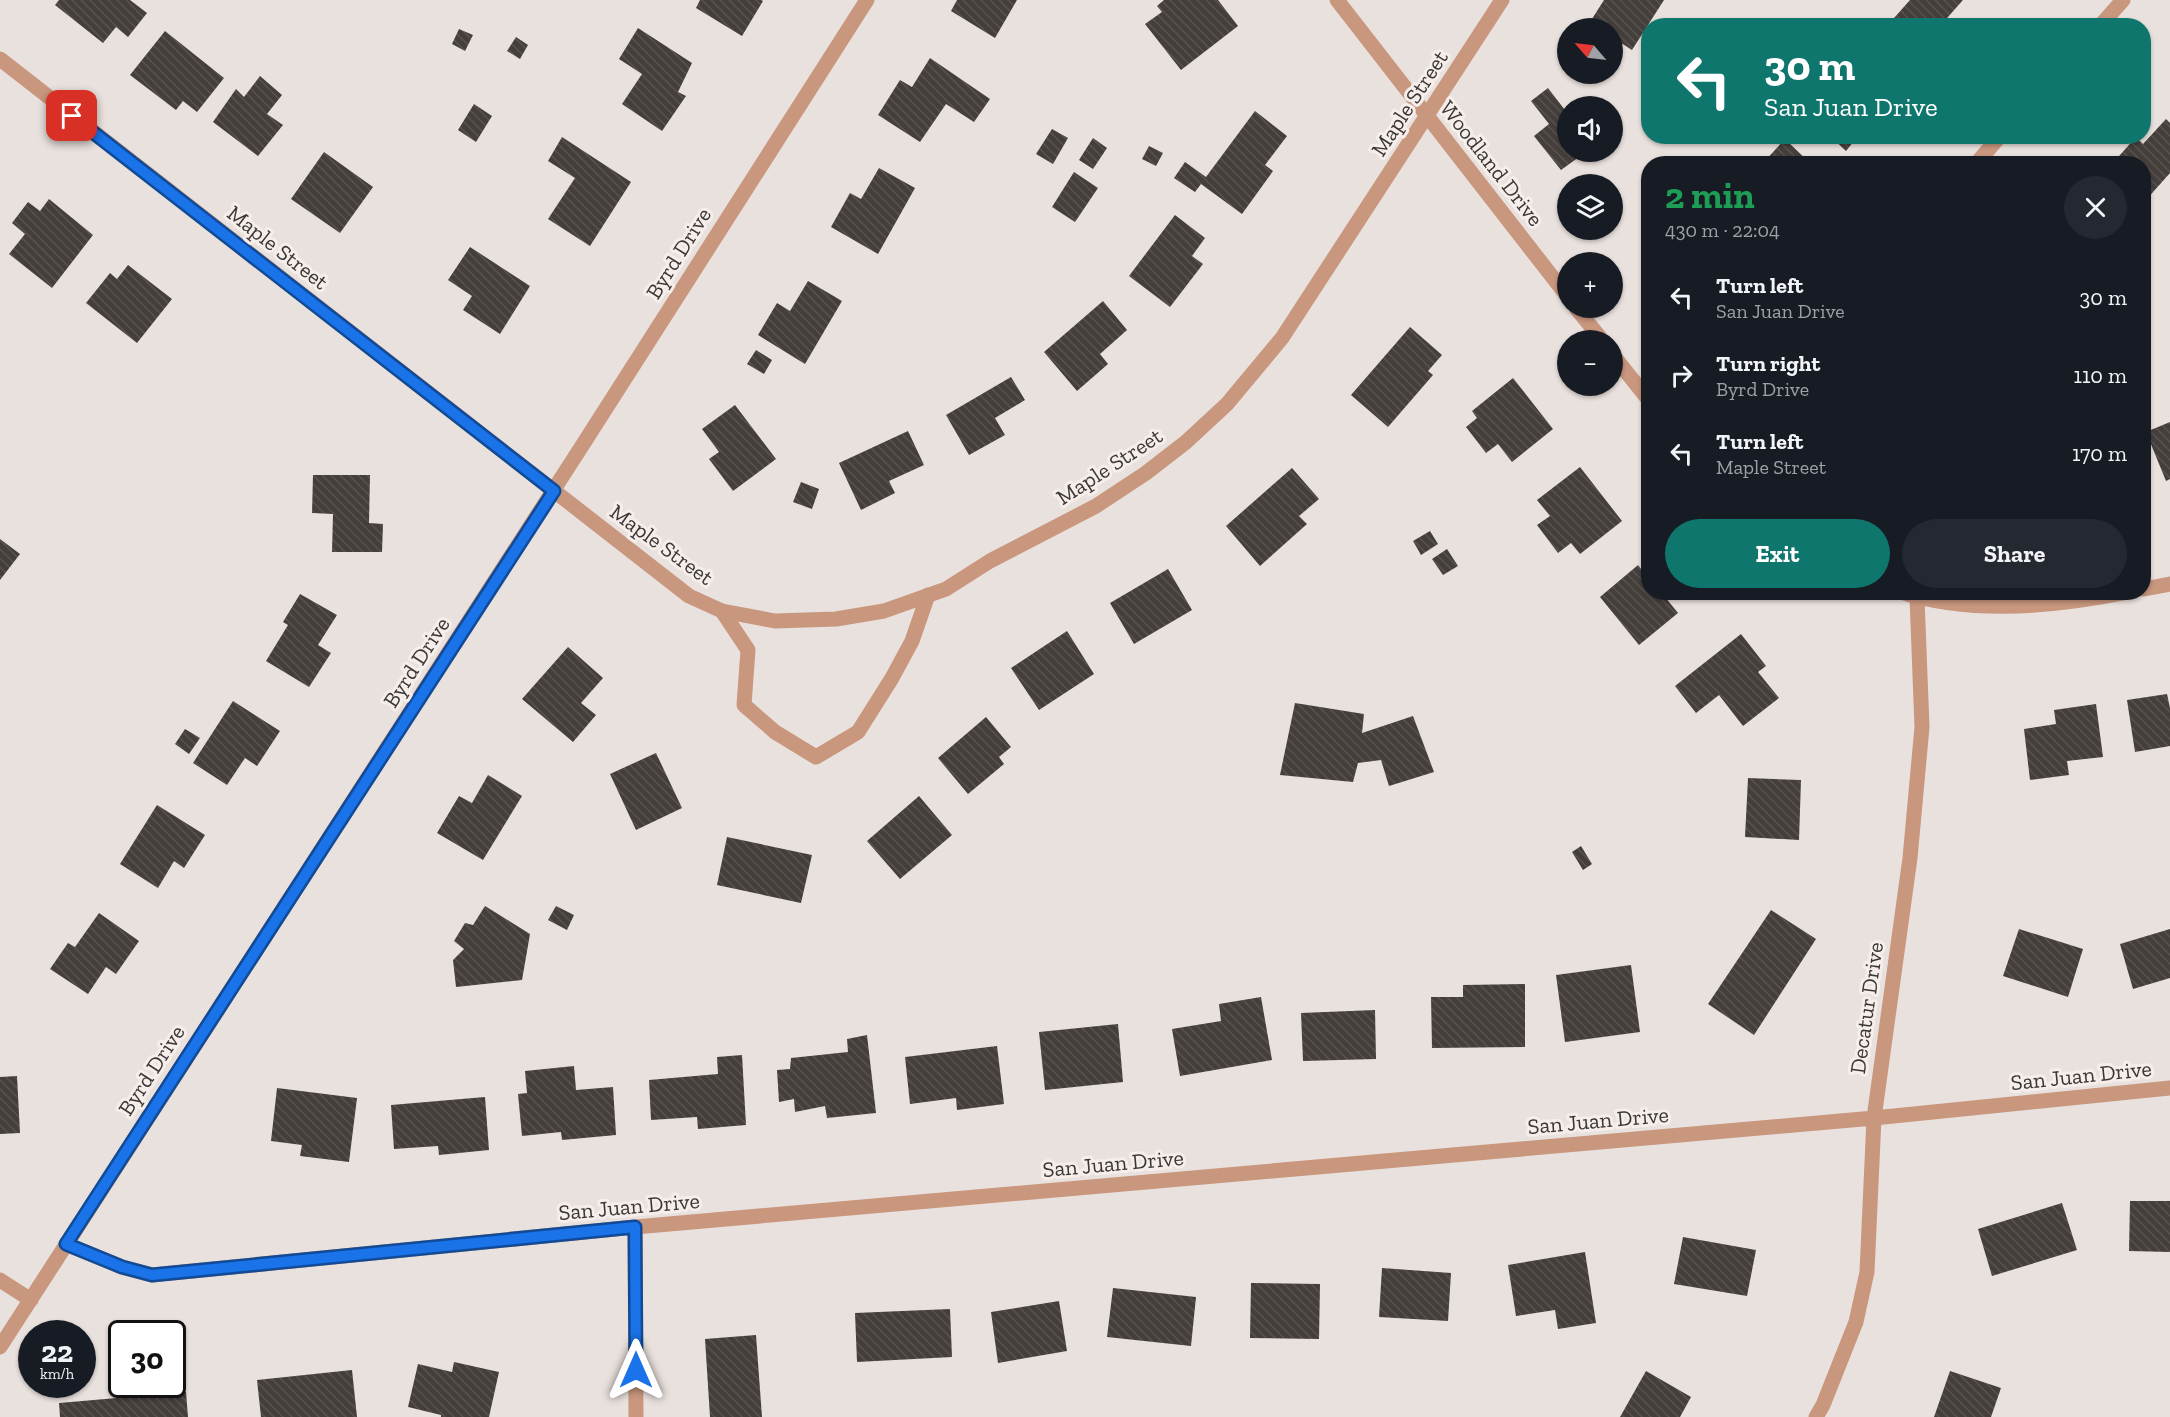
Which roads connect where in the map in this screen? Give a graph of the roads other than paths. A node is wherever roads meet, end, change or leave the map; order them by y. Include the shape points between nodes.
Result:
1 (867, 0) edge
2 (1337, 0) edge
3 (1502, 0) edge
4 (2123, 0) edge
5 (2107, 18) edge
6 (0, 59) edge
7 (1427, 117) junction
8 (1993, 144) edge
9 (1983, 156) edge
10 (1557, 283) edge
11 (1584, 318) edge
12 (1594, 330) edge
13 (1623, 368) edge
14 (1641, 390) edge
15 (554, 491) junction
16 (2170, 584) edge
17 (2151, 588) edge
18 (928, 595) junction
19 (1917, 600) edge
20 (1937, 600) edge
21 (2089, 600) edge
22 (722, 611) junction
23 (2170, 1088) edge
24 (1874, 1118) junction
25 (635, 1227) junction
26 (66, 1244) junction
27 (0, 1280) edge
28 (31, 1300) junction
29 (0, 1347) edge
30 (636, 1417) edge
31 (1816, 1417) edge

1 - 15 street, Byrd Drive
2 - 7 street, Woodland Drive
3 - 7 street, Maple Street
4 - 5 street
6 - 15 street, Maple Street
7 - 10 street, Woodland Drive
7 - 18 street, Maple Street via 1282,338 1227,404 1186,442 1096,506 990,561 946,589
8 - 9 street
11 - 12 street
13 - 14 street
15 - 22 street, Maple Street via 689,596
15 - 26 street, Byrd Drive
16 - 17 street
18 - 22 street, Maple Street via 884,611 836,619 775,621
18 - 22 street via 912,641 858,732 816,757 775,732 744,705 748,650
19 - 24 street, Decatur Drive via 1922,727 1910,858
20 - 21 street via 2034,606
23 - 24 street, San Juan Drive
24 - 25 street, San Juan Drive
24 - 31 street, Decatur Drive via 1867,1272 1856,1322
25 - 26 street, San Juan Drive via 152,1275
25 - 30 street
26 - 28 street, Byrd Drive
27 - 28 street
28 - 29 street, Byrd Drive

